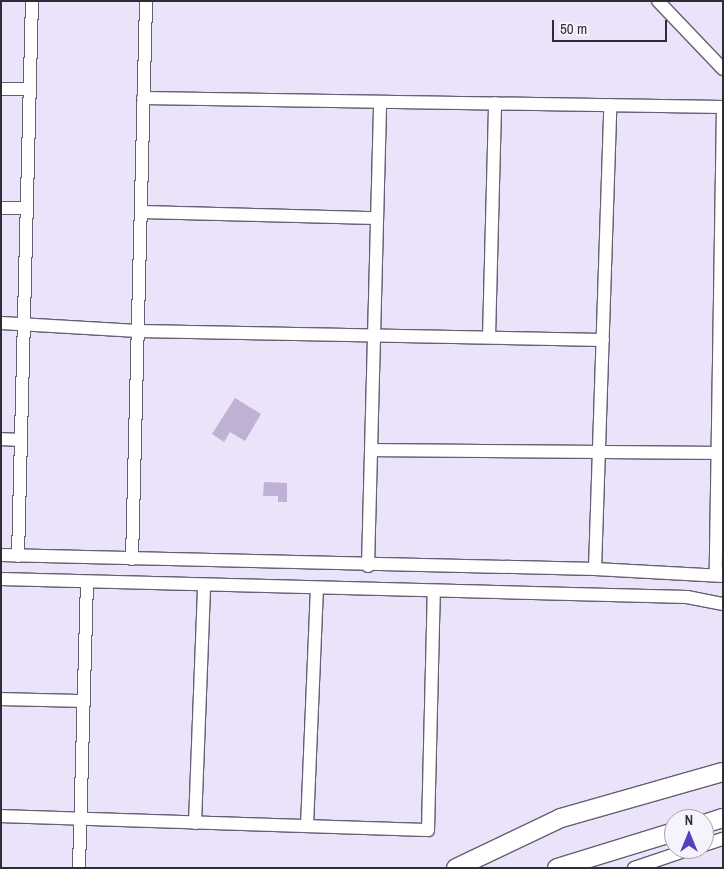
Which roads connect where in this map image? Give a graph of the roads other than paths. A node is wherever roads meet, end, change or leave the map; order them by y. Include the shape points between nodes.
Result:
1 (32, 1) edge
2 (146, 1) edge
3 (658, 1) edge
4 (723, 69) edge
5 (1, 89) edge
6 (30, 89) junction
7 (144, 98) junction
8 (380, 102) junction
9 (495, 103) junction
10 (610, 105) junction
11 (723, 107) edge
12 (1, 208) edge
13 (27, 208) junction
14 (142, 212) junction
15 (376, 218) junction
16 (1, 323) edge
17 (24, 323) junction
18 (138, 331) junction
19 (372, 336) junction
20 (489, 337) junction
21 (603, 340) junction
22 (1, 439) edge
23 (21, 440) junction
24 (371, 450) junction
25 (599, 452) junction
26 (716, 453) junction
27 (1, 555) edge
28 (18, 556) junction
29 (132, 559) junction
30 (368, 566) junction
31 (595, 569) junction
32 (721, 574) edge
33 (1, 579) edge
34 (87, 582) junction
35 (204, 585) junction
36 (317, 588) junction
37 (434, 590) junction
38 (723, 604) edge
39 (1, 699) edge
40 (82, 701) junction
41 (723, 772) edge
42 (1, 816) edge
43 (80, 819) junction
44 (195, 823) junction
45 (307, 826) junction
46 (664, 835) edge
47 (664, 858) edge
48 (79, 868) edge
49 (456, 868) edge
50 (557, 868) edge
51 (634, 868) edge

1 - 6 street
2 - 7 street
3 - 4 street
5 - 6 street
6 - 13 street
7 - 8 street
7 - 14 street
8 - 9 street
8 - 15 street
9 - 10 street
9 - 20 street
10 - 11 street
10 - 21 street
11 - 26 street
12 - 13 street
13 - 17 street
14 - 15 street
14 - 18 street
15 - 19 street
16 - 17 street
17 - 18 street
17 - 23 street
18 - 19 street
18 - 29 street
19 - 20 street
19 - 24 street
20 - 21 street
21 - 25 street
22 - 23 street
23 - 28 street
24 - 25 street
24 - 30 street
25 - 26 street
25 - 31 street
26 - 32 street
27 - 28 street
28 - 29 street
29 - 30 street
30 - 31 street
31 - 32 street
33 - 34 street
34 - 35 street
34 - 40 street
35 - 36 street
35 - 44 street
36 - 37 street
36 - 45 street
37 - 38 street via 687,597
37 - 45 street via 428,830
39 - 40 street
40 - 43 street
41 - 49 main road via 561,818
42 - 43 street
43 - 44 street
43 - 48 street
44 - 45 street
46 - 50 main road
47 - 51 street

